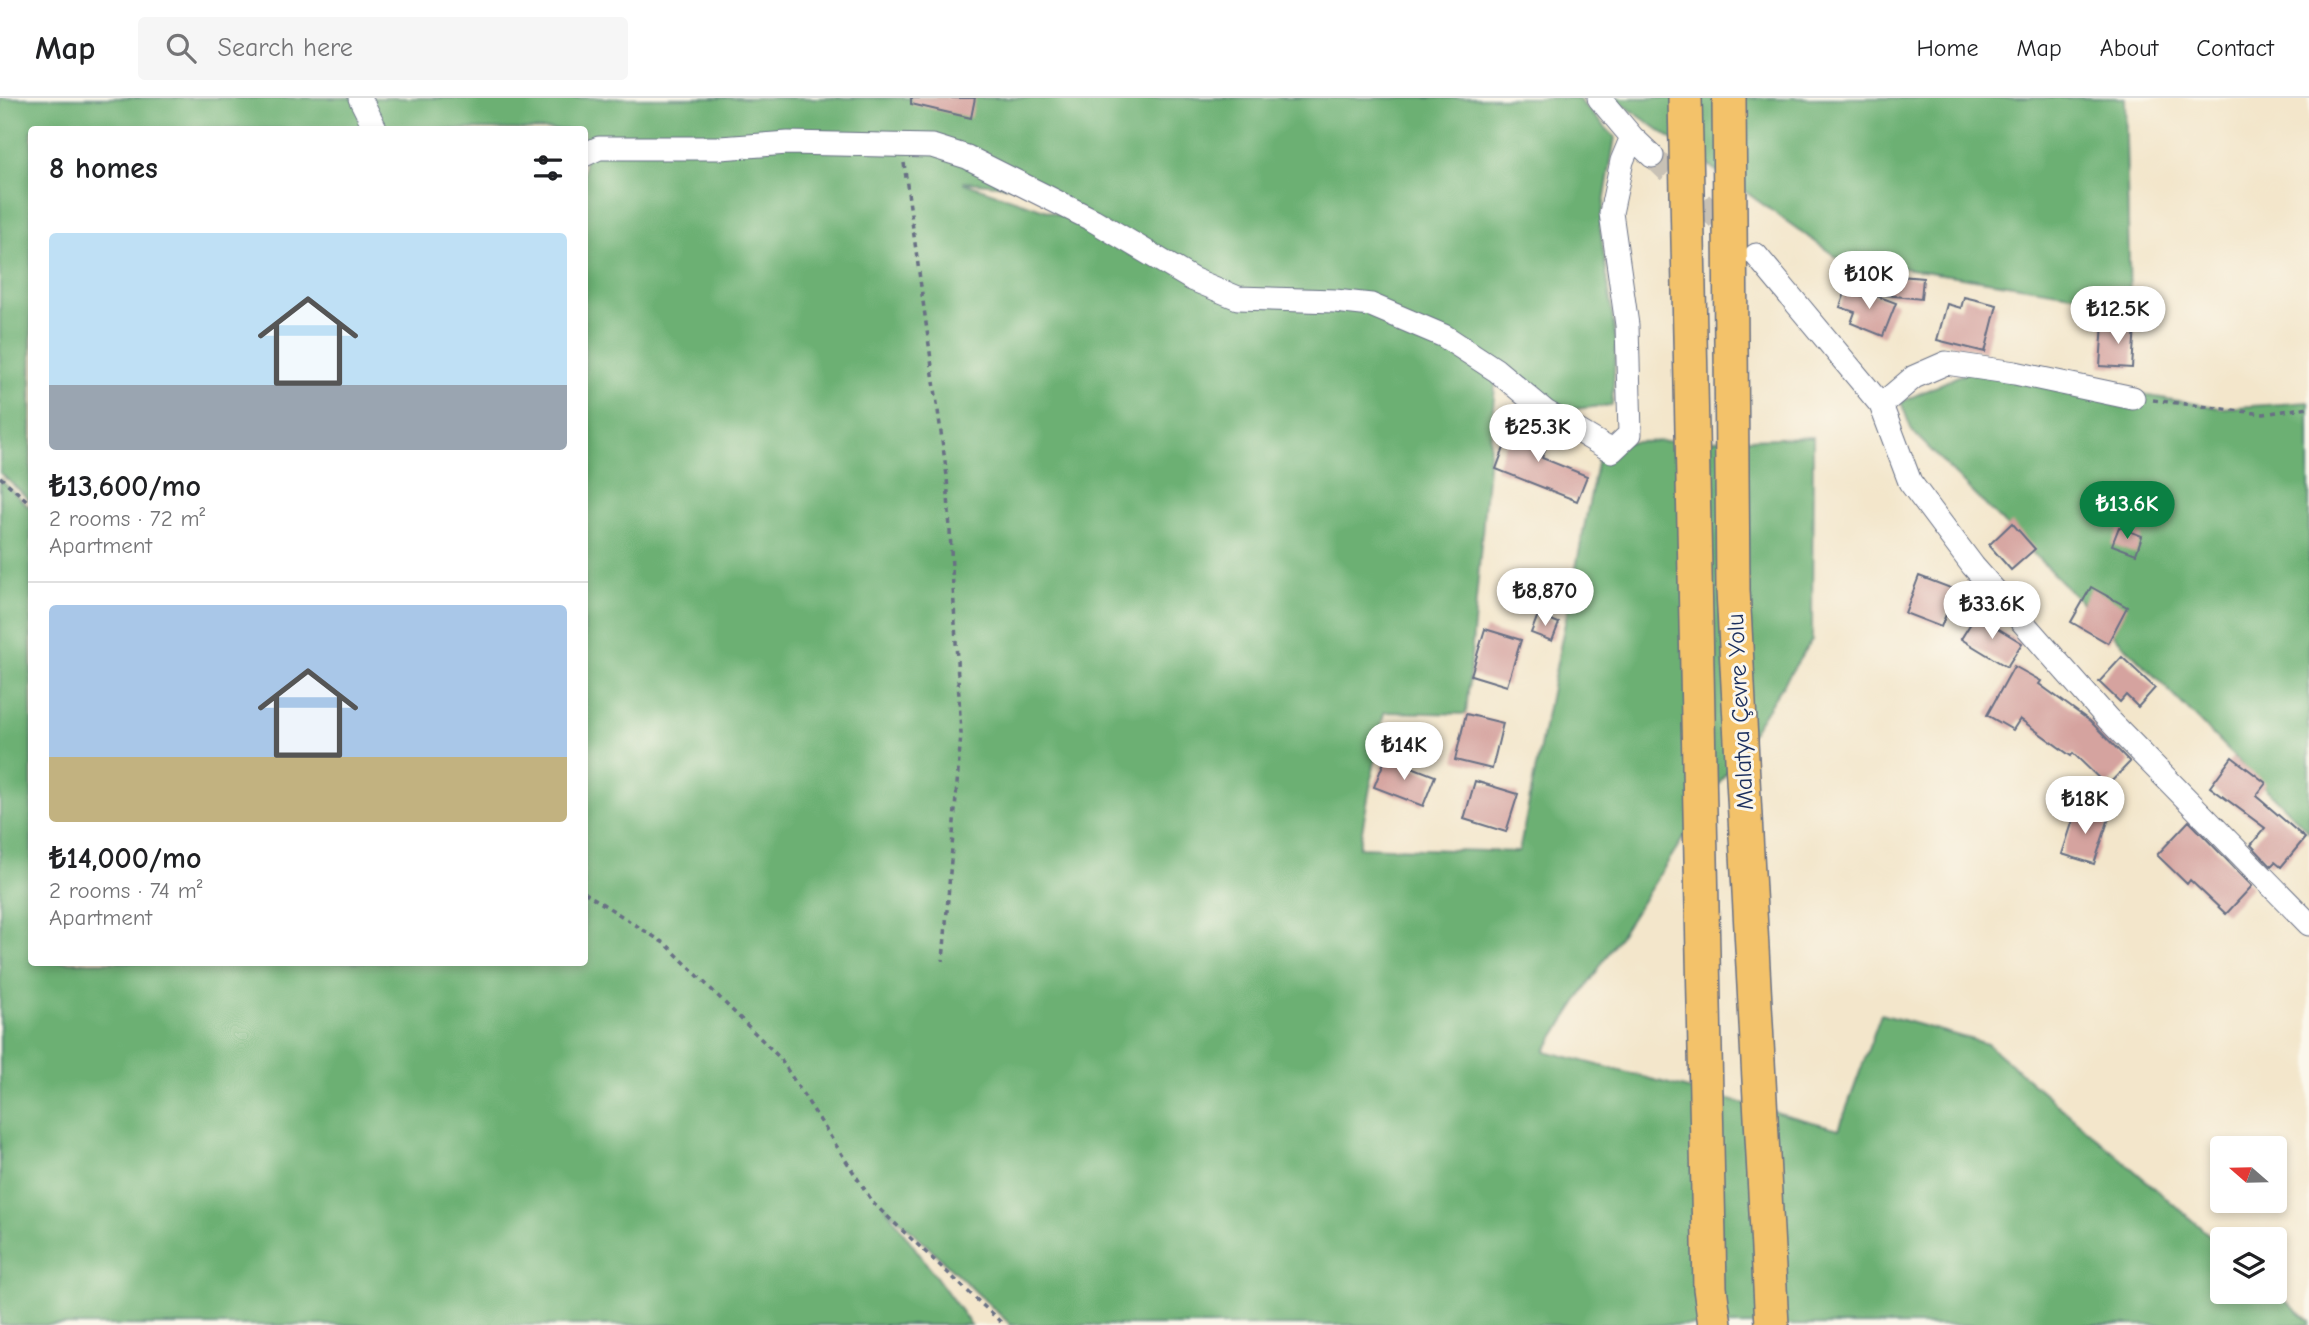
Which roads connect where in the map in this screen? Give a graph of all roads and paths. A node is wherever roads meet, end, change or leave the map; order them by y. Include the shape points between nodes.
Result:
1 (360, 98) edge
2 (1599, 98) edge
3 (1685, 98) edge
4 (1729, 98) edge
5 (374, 126) edge
6 (1632, 137) junction
7 (901, 144) junction
8 (588, 153) edge
9 (1652, 156) tunnel mouth
10 (1756, 255) tunnel mouth
11 (2133, 397) joint
12 (1881, 405) junction
13 (2309, 407) edge
14 (0, 477) edge
15 (28, 502) edge
16 (588, 895) edge
17 (2309, 924) edge
18 (943, 961) dead end
19 (1004, 1325) edge
20 (1715, 1325) edge
21 (1772, 1325) edge

1 - 5 street
2 - 6 street
3 - 20 highway, Malatya Çevre Yolu via 1710,1274
4 - 21 highway, Malatya Çevre Yolu via 1733,590
6 - 7 street via 1611,212 1627,325 1630,434 1612,451 1546,412 1444,335 1371,305 1238,298 1192,279 1093,220 967,157 932,146
6 - 9 street
7 - 8 street via 599,148
7 - 18 path via 947,476 961,734
10 - 12 street
11 - 12 street via 1946,363 1914,377
11 - 13 path via 2264,414
12 - 17 street via 1910,482 1973,566 2108,719
14 - 15 path
16 - 19 path via 667,945 779,1057 874,1204

